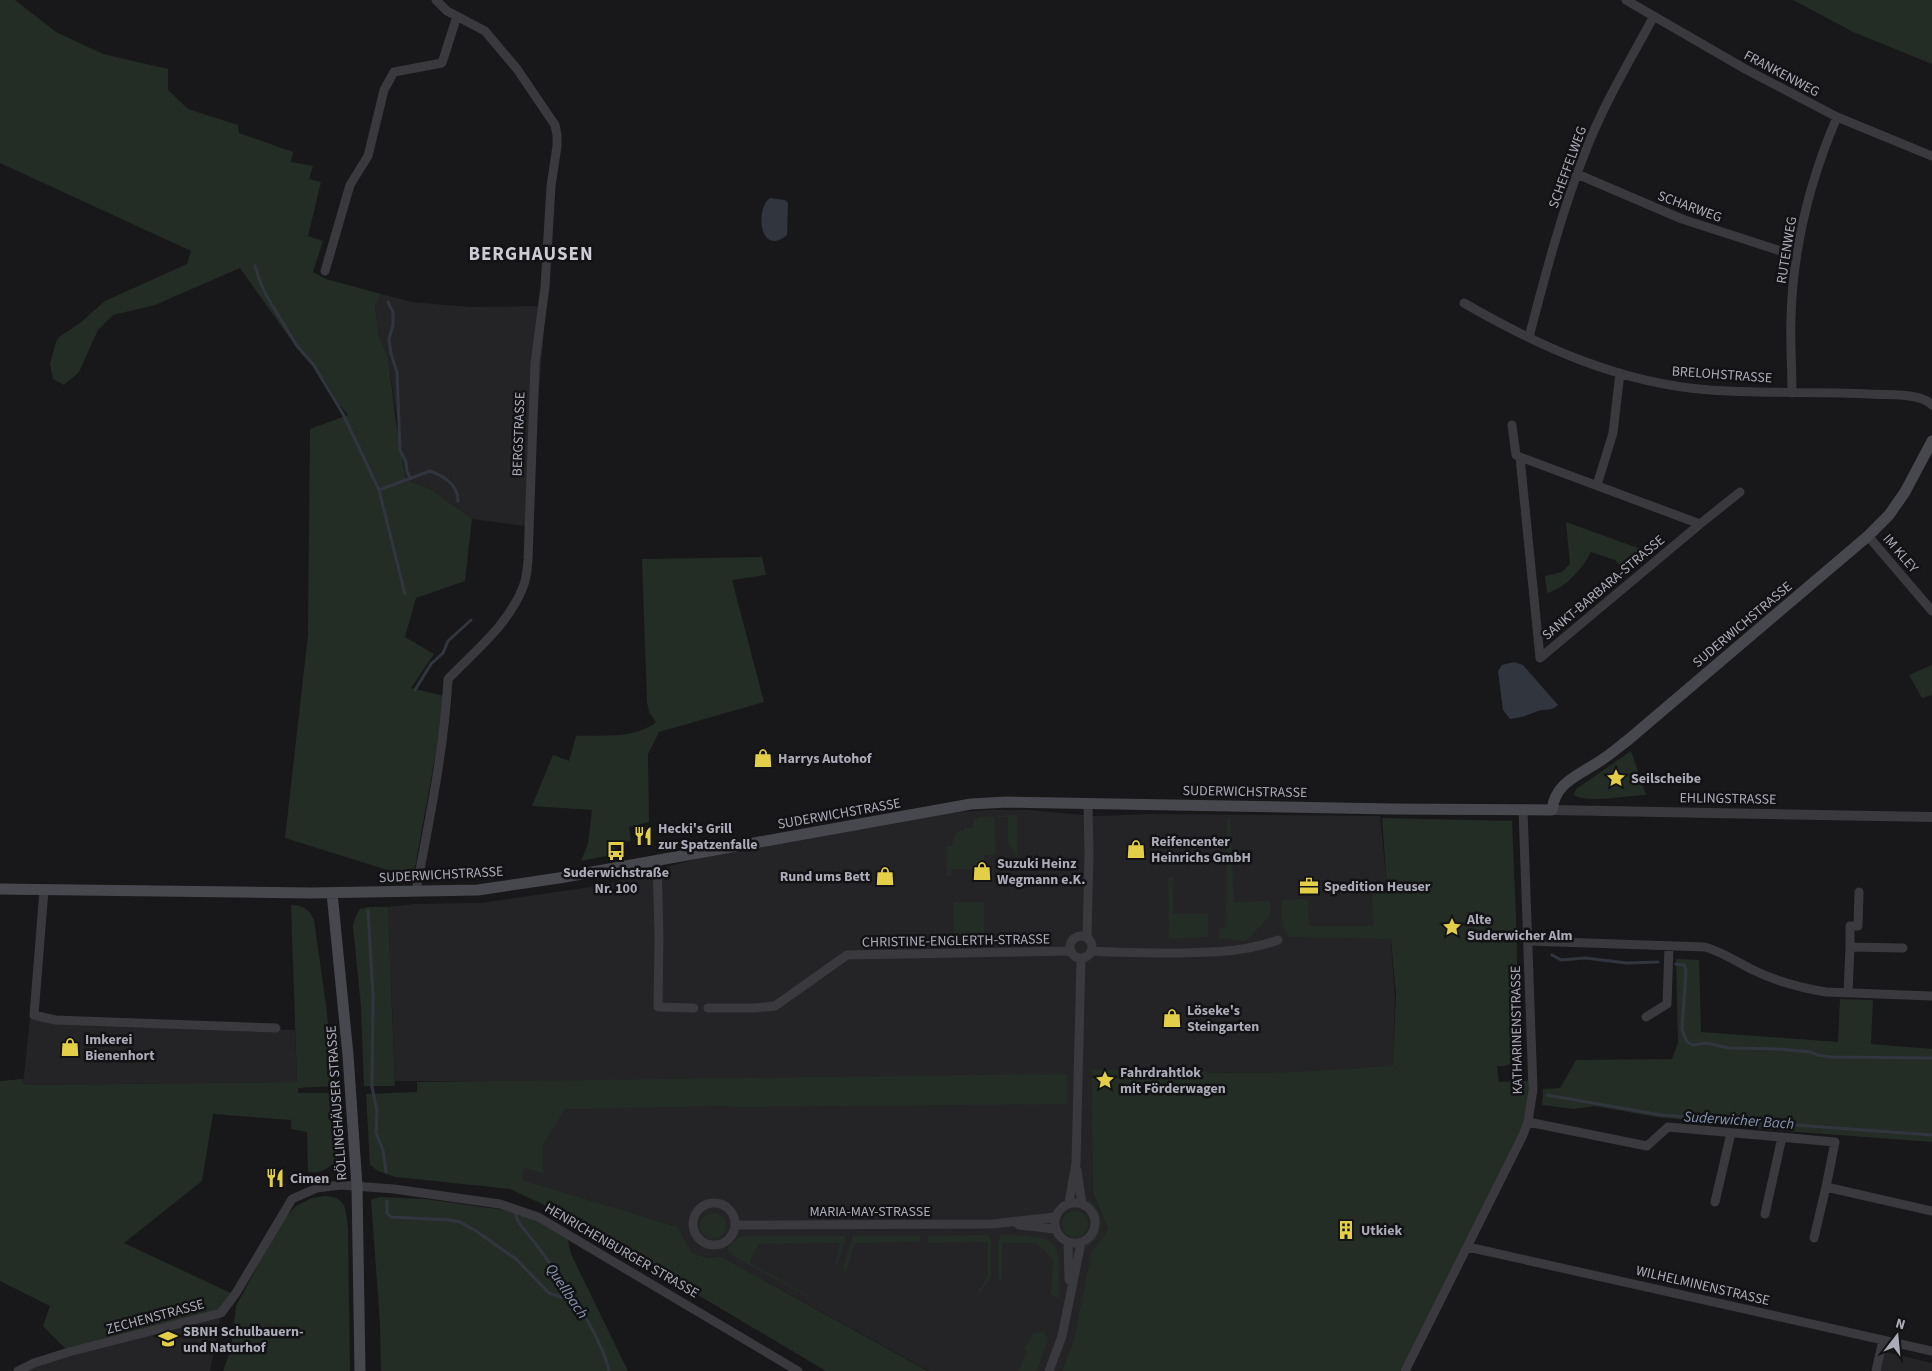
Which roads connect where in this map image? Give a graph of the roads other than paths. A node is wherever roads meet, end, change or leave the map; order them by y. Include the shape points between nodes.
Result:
1 (436, 0) edge
2 (1626, 0) edge
3 (457, 16) junction
4 (1654, 16) junction
5 (1836, 118) junction
6 (1932, 156) edge
7 (1577, 174) junction
8 (1796, 256) junction
9 (325, 271) dead end
10 (1464, 303) dead end
11 (1529, 337) junction
12 (1620, 373) junction
13 (1792, 393) junction
14 (1932, 405) edge
15 (1512, 425) dead end
16 (1932, 441) edge
17 (1520, 457) junction
18 (1597, 486) junction
19 (1740, 492) dead end
20 (1700, 524) junction
21 (1868, 536) junction
22 (1932, 611) edge
23 (1088, 804) junction
24 (1523, 810) junction
25 (1552, 810) junction
26 (1932, 817) edge
27 (657, 861) junction
28 (0, 889) edge
29 (44, 890) junction
30 (416, 892) junction
31 (1859, 892) dead end
32 (332, 893) junction
33 (1087, 937) junction
34 (1278, 940) dead end
35 (1528, 941) junction
36 (1669, 946) junction
37 (1850, 947) junction
38 (1903, 948) dead end
39 (1071, 951) junction
40 (1092, 951) junction
41 (1082, 958) junction
42 (1848, 993) junction
43 (1932, 996) edge
44 (694, 1008) dead end
45 (708, 1008) dead end
46 (1646, 1017) dead end
47 (276, 1028) dead end
48 (1528, 1122) junction
49 (1731, 1133) junction
50 (1782, 1137) junction
51 (1076, 1163) junction
52 (357, 1186) junction
53 (1826, 1187) junction
54 (1715, 1202) dead end
55 (1069, 1204) junction
56 (1082, 1204) junction
57 (1932, 1210) edge
58 (1765, 1214) dead end
59 (1055, 1217) junction
60 (1004, 1224) junction
61 (736, 1226) junction
62 (1055, 1230) junction
63 (1814, 1238) dead end
64 (1068, 1242) junction
65 (1081, 1243) junction
66 (1468, 1247) junction
67 (1069, 1302) junction
68 (1883, 1340) junction
69 (1932, 1351) edge
70 (18, 1371) edge
71 (360, 1371) edge
72 (798, 1371) edge
73 (1049, 1371) edge
74 (1405, 1371) edge
75 (1876, 1371) edge

1 - 3 street, BERGSTRASSE
2 - 4 street, FRANKENWEG
3 - 9 street via 442,63 394,72 384,90 368,156 350,186
3 - 30 street, BERGSTRASSE via 485,31 517,69 558,135 550,186 545,287 535,363 526,577 503,622 448,679 446,714
4 - 5 street, FRANKENWEG
4 - 7 street, SCHEFFELWEG via 1616,84
5 - 6 street, FRANKENWEG
5 - 8 street, RUTENWEG via 1820,156
7 - 8 street, SCHARWEG via 1682,219
7 - 11 street, SCHEFFELWEG
8 - 13 street, RUTENWEG via 1791,316
10 - 11 street, BRELOHSTRASSE
11 - 12 street, BRELOHSTRASSE via 1576,359
12 - 13 street, BRELOHSTRASSE via 1710,390
12 - 18 street via 1613,433
13 - 14 street, BRELOHSTRASSE via 1915,397
15 - 17 street, SANKT-BARBARA-STRASSE via 1516,455
16 - 21 main road, SUDERWICHSTRASSE via 1905,492 1889,515
17 - 18 street
17 - 20 street, SANKT-BARBARA-STRASSE via 1540,658
18 - 20 street
19 - 20 street, SANKT-BARBARA-STRASSE
21 - 22 street, IM KLEY
21 - 25 main road, SUDERWICHSTRASSE via 1628,740 1564,784 1556,794
23 - 24 main road, SUDERWICHSTRASSE
23 - 27 main road, SUDERWICHSTRASSE via 972,804
23 - 33 street
24 - 25 main road, EHLINGSTRASSE
24 - 35 street, KATHARINENSTRASSE
25 - 26 street, EHLINGSTRASSE
27 - 30 main road, SUDERWICHSTRASSE via 478,890
27 - 44 street via 658,1007
28 - 29 main road, SUDERWICHSTRASSE
29 - 32 main road, SUDERWICHSTRASSE
29 - 47 street via 34,1015 55,1020
30 - 32 main road, SUDERWICHSTRASSE
31 - 37 street via 1858,926 1850,926
32 - 52 main road, RÖLLINGHÄUSER STRASSE
33 - 39 street via 1080,935 1074,938 1070,944
33 - 40 street via 1092,942
34 - 40 street via 1237,951 1126,954
35 - 36 street
35 - 48 street, KATHARINENSTRASSE via 1533,1089
36 - 42 street via 1711,949 1786,983 1810,990
36 - 46 street via 1666,1004
37 - 38 street
37 - 42 street
39 - 41 street
39 - 45 street, CHRISTINE-ENGLERTH-STRASSE via 848,955 775,1006
40 - 41 street
41 - 51 street
42 - 43 street
48 - 49 street via 1647,1146 1668,1127
48 - 66 street, KATHARINENSTRASSE
49 - 50 street
49 - 54 street
50 - 53 street via 1835,1142
50 - 58 street
51 - 55 street
51 - 56 street
52 - 70 street, ZECHENSTRASSE via 317,1188 292,1199 221,1313 68,1352
52 - 71 main road, RÖLLINGHÄUSER STRASSE
52 - 72 street, HENRICHENBURGER STRASSE via 500,1204 538,1217
53 - 57 street
53 - 63 street
55 - 56 street
55 - 59 street
56 - 65 street via 1094,1214 1096,1222 1090,1237
59 - 60 street, MARIA-MAY-STRASSE
59 - 62 street
60 - 61 street, MARIA-MAY-STRASSE
60 - 62 street, MARIA-MAY-STRASSE
61 - 61 street via 731,1211 718,1203 702,1206 693,1224 698,1238 710,1245 724,1243
62 - 64 street via 1062,1240
64 - 65 street
64 - 67 street
65 - 67 street
66 - 68 street, WILHELMINENSTRASSE
66 - 74 street, KATHARINENSTRASSE
67 - 73 street via 1062,1336
68 - 69 street, WILHELMINENSTRASSE
68 - 75 street

